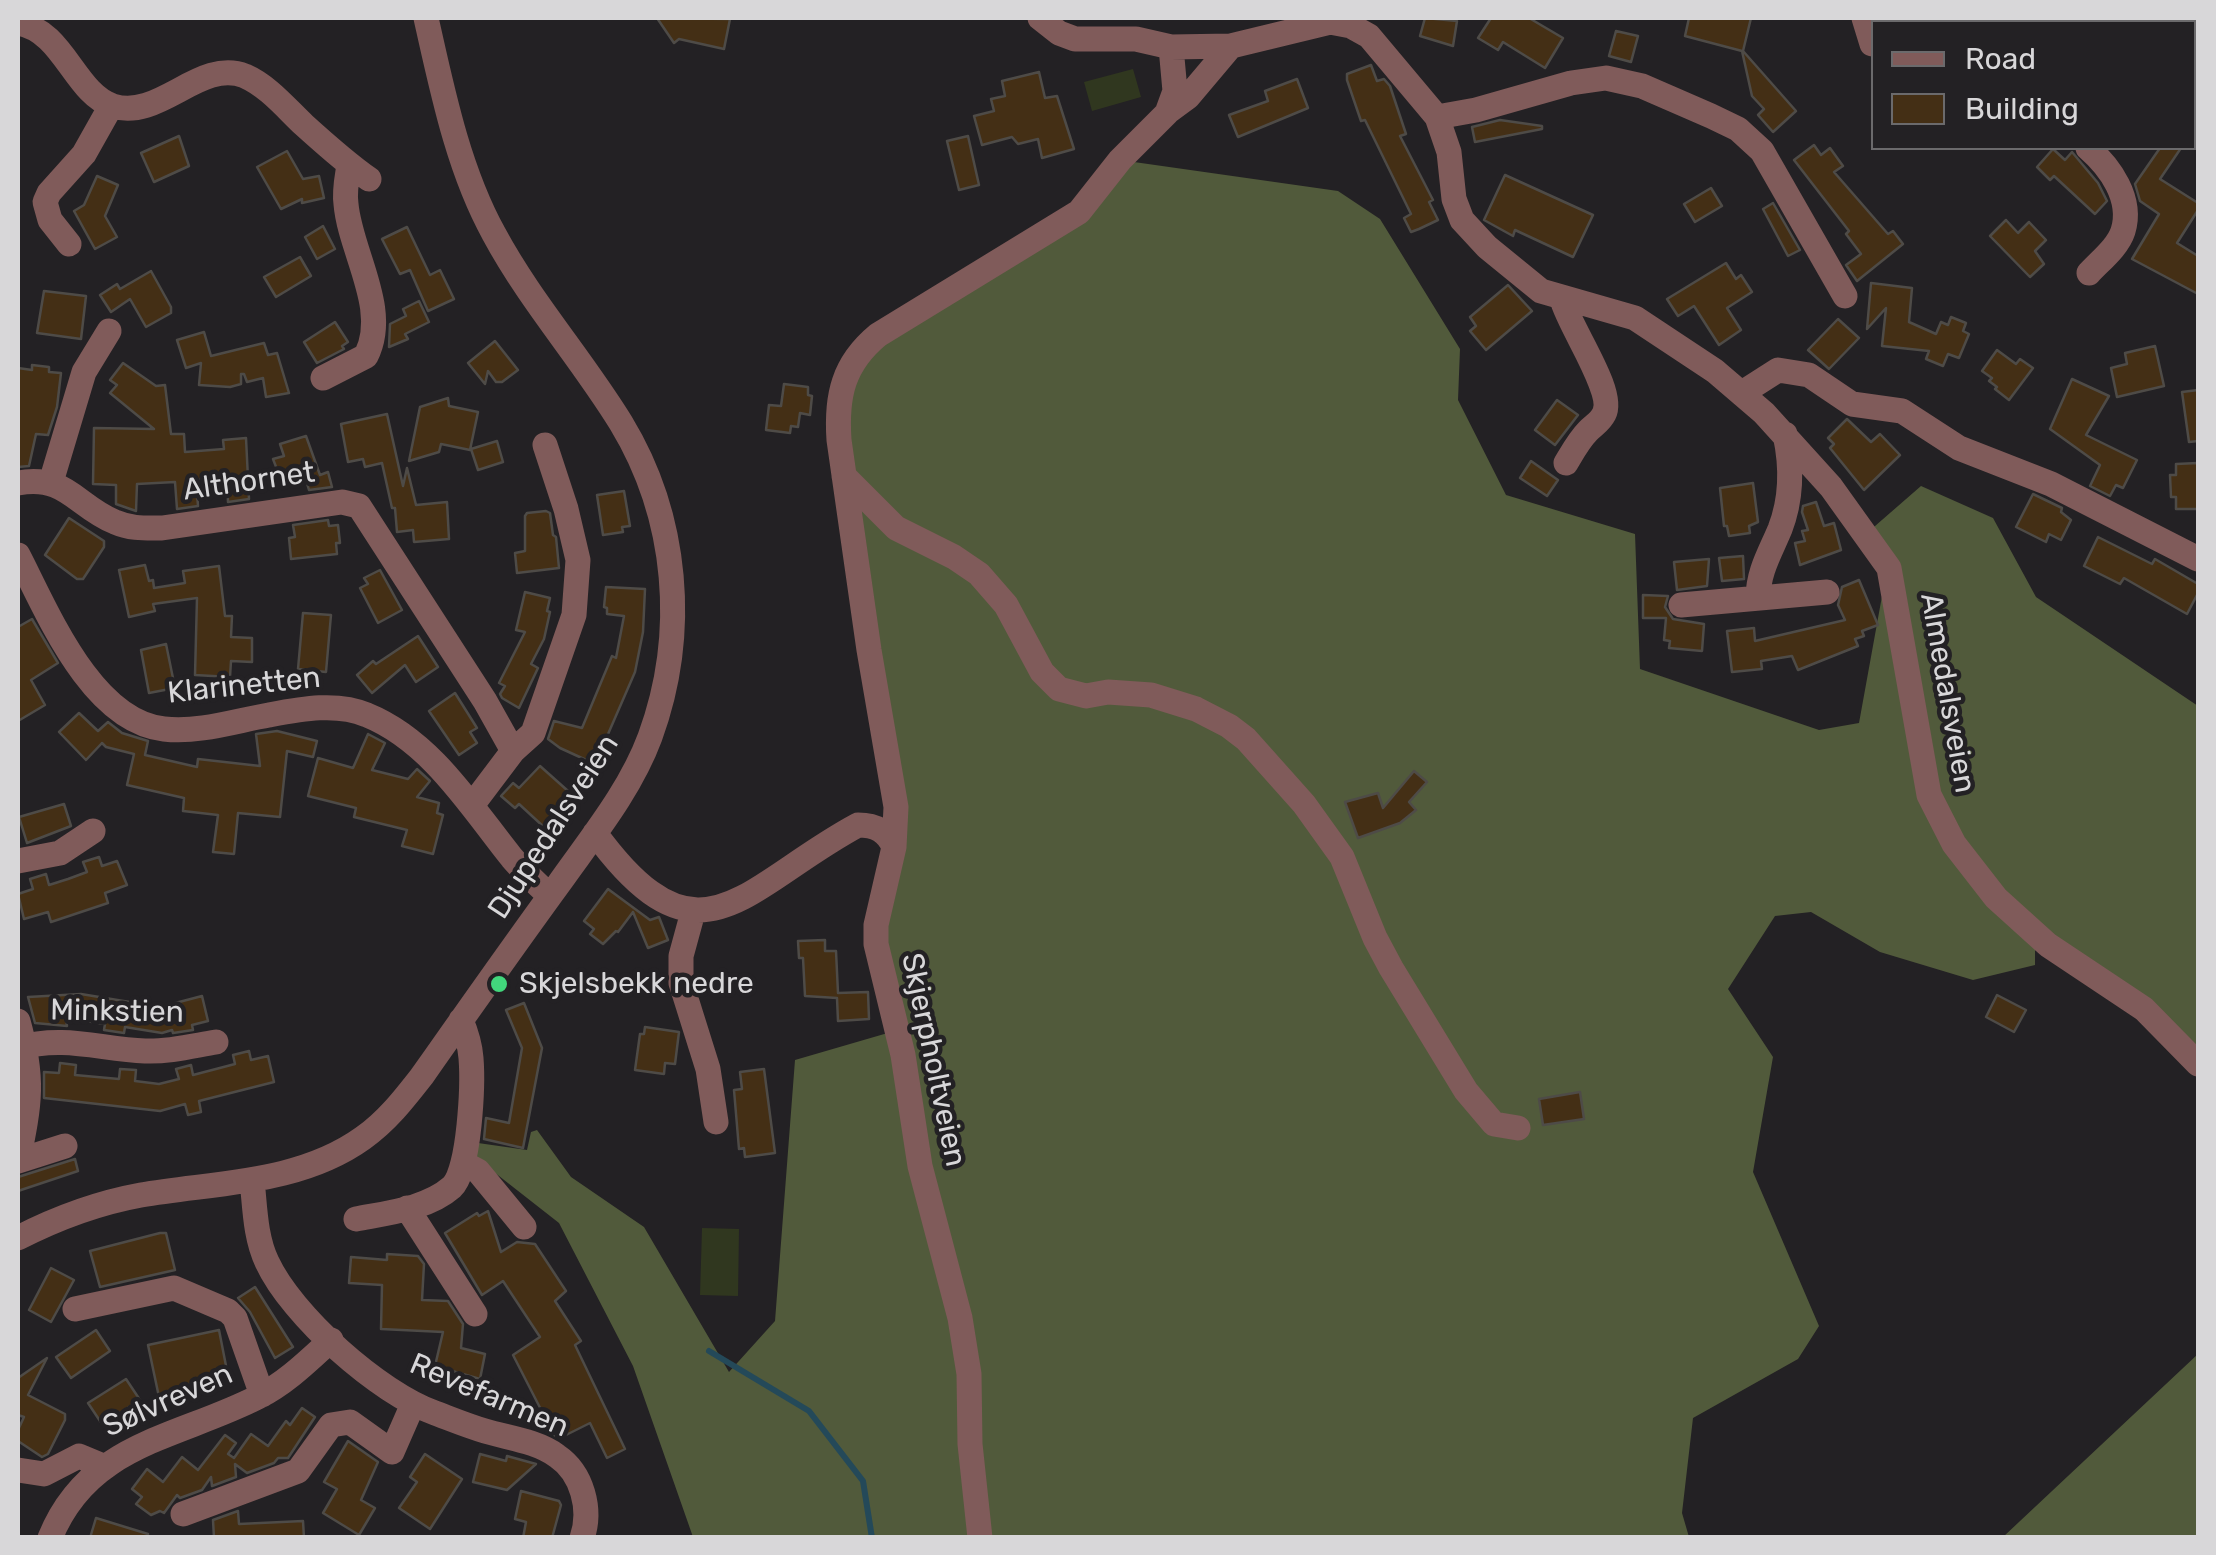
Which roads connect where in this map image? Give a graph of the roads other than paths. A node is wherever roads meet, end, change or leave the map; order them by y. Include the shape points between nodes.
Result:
1 (426, 18) edge
2 (1040, 18) edge
3 (18, 22) edge
4 (1231, 46) junction
5 (1170, 47) junction
6 (111, 106) junction
7 (1167, 113) junction
8 (1437, 117) junction
9 (2090, 150) edge
10 (69, 244) dead end
11 (2089, 273) dead end
12 (1845, 296) dead end
13 (1562, 299) junction
14 (109, 331) dead end
15 (323, 378) dead end
16 (1742, 393) junction
17 (1785, 434) junction
18 (545, 445) dead end
19 (1566, 464) dead end
20 (844, 476) junction
21 (51, 482) junction
22 (18, 483) edge
23 (18, 554) edge
24 (2198, 559) edge
25 (1826, 592) dead end
26 (1758, 598) junction
27 (1681, 605) dead end
28 (513, 750) junction
29 (892, 779) junction
30 (473, 804) junction
31 (858, 825) junction
32 (93, 831) dead end
33 (594, 834) junction
34 (894, 847) junction
35 (18, 861) edge
36 (550, 896) junction
37 (693, 912) junction
38 (18, 1020) edge
39 (462, 1020) junction
40 (216, 1042) dead end
41 (21, 1047) edge
42 (2198, 1064) edge
43 (716, 1122) dead end
44 (1518, 1128) dead end
45 (65, 1146) dead end
46 (18, 1161) edge
47 (462, 1164) junction
48 (252, 1180) junction
49 (407, 1208) junction
50 (356, 1219) dead end
51 (524, 1227) dead end
52 (18, 1238) edge
53 (75, 1308) dead end
54 (475, 1314) dead end
55 (330, 1340) junction
56 (262, 1395) junction
57 (413, 1404) junction
58 (103, 1466) junction
59 (18, 1470) edge
60 (183, 1514) dead end
61 (50, 1538) edge
62 (582, 1538) edge
63 (980, 1538) edge

1 - 33 street, Djupedalsveien via 465,163 492,231 622,425 661,513 674,612 666,676 644,750
2 - 5 street, Almedalsveien via 1075,40 1136,39
3 - 6 street via 47,38
4 - 5 street, Almedalsveien
4 - 7 street, Skjerpholtveien
4 - 8 street, Almedalsveien via 1314,24 1350,26 1389,56
5 - 7 street via 1176,91
6 - 10 street via 45,202
6 - 15 street via 147,104 237,74 272,95 359,172 346,205 374,333 366,356
7 - 20 street, Skjerpholtveien via 1068,221 896,322 856,356 838,405
8 - 12 street via 1606,78 1711,116 1762,151
8 - 13 street, Almedalsveien via 1462,220 1531,284
9 - 11 street via 2112,173 2125,218 2118,242
13 - 16 street, Almedalsveien via 1635,318
13 - 19 street via 1608,403
14 - 21 street via 84,372
16 - 17 street, Almedalsveien
16 - 24 street via 1778,370 1810,375 1852,404 1902,412 1959,448 2051,484
17 - 26 street via 1788,496
17 - 42 street, Almedalsveien via 1890,568 1929,795 1954,844 1996,898 2048,945 2144,1009
18 - 28 street via 578,560 578,590 567,643 534,733
20 - 29 street, Skjerpholtveien
20 - 44 street via 896,528 979,574 1059,689 1086,696 1151,695 1196,708 1246,740 1342,857 1391,968 1480,1111 1494,1124
21 - 22 street
21 - 28 street, Althornet via 133,528 342,502 359,506
23 - 30 street, Klarinetten via 80,669 132,717 160,729 192,730 313,708 363,713 402,736
25 - 26 street
26 - 27 street
28 - 30 street
29 - 31 street
29 - 34 street, Skjerpholtveien
30 - 36 street, Klarinetten
31 - 34 street via 890,835
31 - 37 street via 749,894
32 - 35 street via 60,853
33 - 36 street, Djupedalsveien
33 - 37 street via 650,893
34 - 63 street, Skjerpholtveien via 876,944 970,1374
36 - 39 street, Djupedalsveien
37 - 43 street via 681,983 708,1069
38 - 41 street
39 - 47 street via 472,1077
39 - 48 street, Djupedalsveien via 403,1101 373,1130 334,1154
40 - 41 street, Minkstien via 167,1051 63,1040
41 - 46 street via 30,1070 30,1103
45 - 46 street
47 - 49 street via 448,1190
47 - 51 street via 478,1171
48 - 52 street, Djupedalsveien via 107,1203
48 - 55 street, Revefarmen via 266,1261
49 - 50 street
49 - 54 street
53 - 56 street via 162,1290 186,1292 235,1318
55 - 56 street, Sølvreven
55 - 57 street, Revefarmen
56 - 58 street, Sølvreven
57 - 60 street via 392,1452 350,1422 331,1425 298,1471
57 - 62 street, Revefarmen via 556,1455 576,1476 585,1502
58 - 59 street via 79,1456 44,1474
58 - 61 street, Sølvreven via 68,1502

